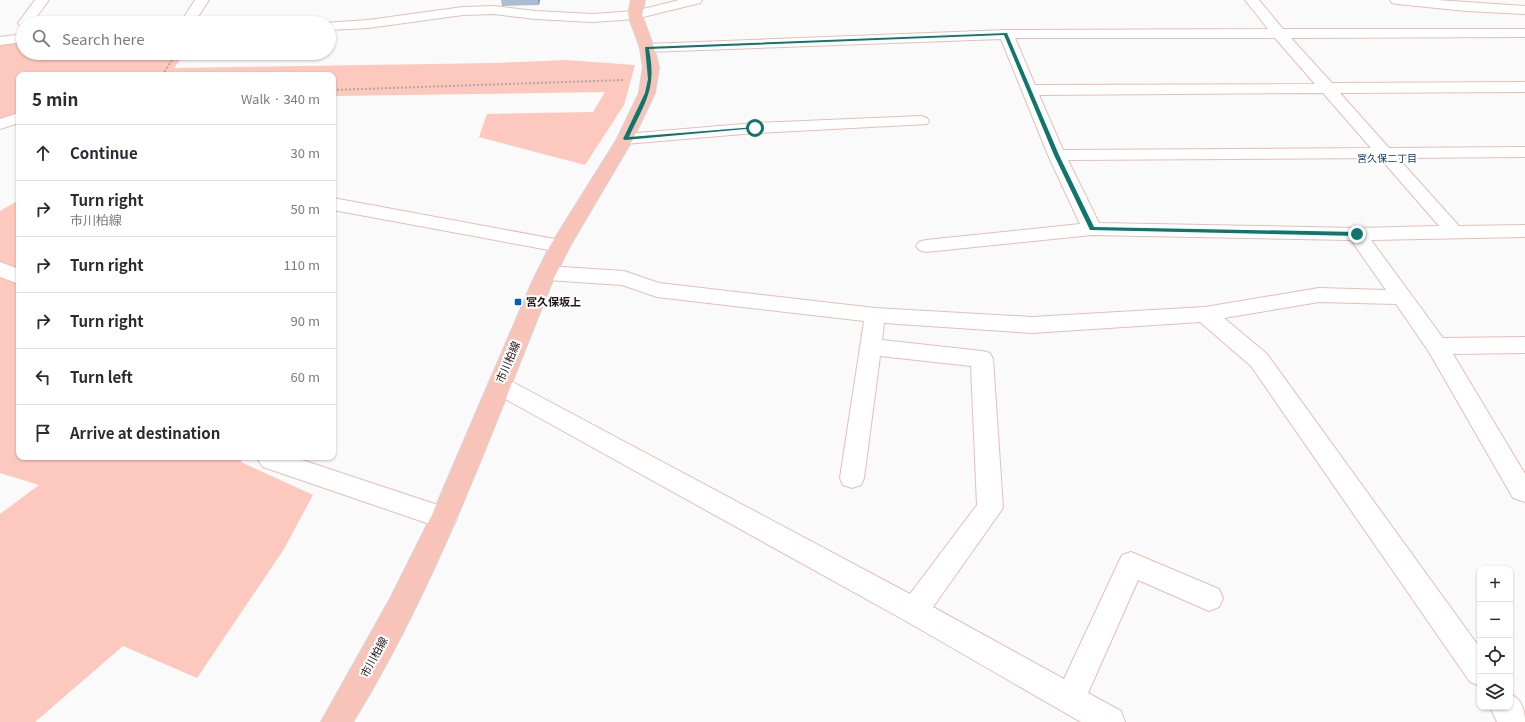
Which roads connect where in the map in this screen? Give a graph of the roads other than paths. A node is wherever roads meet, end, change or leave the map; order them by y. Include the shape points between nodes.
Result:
1 (42, 0) edge
2 (202, 0) edge
3 (695, 0) edge
4 (1252, 0) edge
5 (1397, 0) edge
6 (465, 5) edge
7 (637, 8) edge
8 (1525, 10) edge
9 (30, 16) edge
10 (192, 16) edge
11 (336, 25) edge
12 (1279, 33) junction
13 (1519, 33) edge
14 (1006, 34) junction
15 (1525, 43) edge
16 (647, 48) junction
17 (1525, 87) edge
18 (1328, 89) junction
19 (1030, 90) junction
20 (16, 119) edge
21 (921, 121) dead end
22 (0, 124) edge
23 (625, 139) junction
24 (1525, 152) edge
25 (1385, 154) junction
26 (1057, 155) junction
27 (336, 205) edge
28 (1092, 229) junction
29 (1454, 232) junction
30 (1525, 232) edge
31 (1357, 234) junction
32 (560, 246) junction
33 (926, 246) dead end
34 (0, 270) edge
35 (547, 273) junction
36 (16, 276) edge
37 (1402, 297) junction
38 (1205, 314) junction
39 (875, 315) junction
40 (1525, 345) edge
41 (1437, 346) junction
42 (870, 347) junction
43 (498, 385) junction
44 (272, 460) edge
45 (852, 478) dead end
46 (1525, 491) edge
47 (444, 518) junction
48 (1209, 598) dead end
49 (914, 611) junction
50 (1477, 668) edge
51 (1070, 699) junction
52 (1513, 706) edge
53 (1525, 706) edge
54 (1507, 710) edge
55 (336, 722) edge
56 (1110, 722) edge
57 (1515, 722) edge

1 - 9 street
2 - 10 street
3 - 7 street
4 - 12 street
5 - 8 street
6 - 7 street via 535,15 592,18
6 - 11 street via 398,13
7 - 16 main road, 市川柏線
12 - 13 street
12 - 14 street
12 - 18 street
13 - 15 street
14 - 16 street
14 - 19 street
16 - 23 main road, 市川柏線 via 651,67 647,93
17 - 18 street
18 - 19 street
18 - 25 street
19 - 26 street
20 - 22 street
21 - 23 street via 755,128
23 - 32 main road, 市川柏線
24 - 25 street
25 - 26 street
25 - 29 street
26 - 28 street
27 - 32 street
28 - 31 street
28 - 33 street
29 - 30 street
29 - 31 street
31 - 37 street
32 - 35 main road, 市川柏線
34 - 36 street
35 - 39 street via 624,278 657,290
35 - 43 main road, 市川柏線
37 - 38 street via 1319,295
37 - 41 street
38 - 39 street via 1032,325
38 - 50 street via 1259,360
39 - 42 street
40 - 41 street
41 - 46 street via 1522,491
42 - 45 street
42 - 49 street via 982,359 990,508
43 - 47 main road, 市川柏線
43 - 49 street
44 - 47 street
47 - 55 main road, 市川柏線 via 401,606 358,687
48 - 51 street via 1131,564
49 - 51 street
51 - 56 street
52 - 53 street
54 - 57 street

